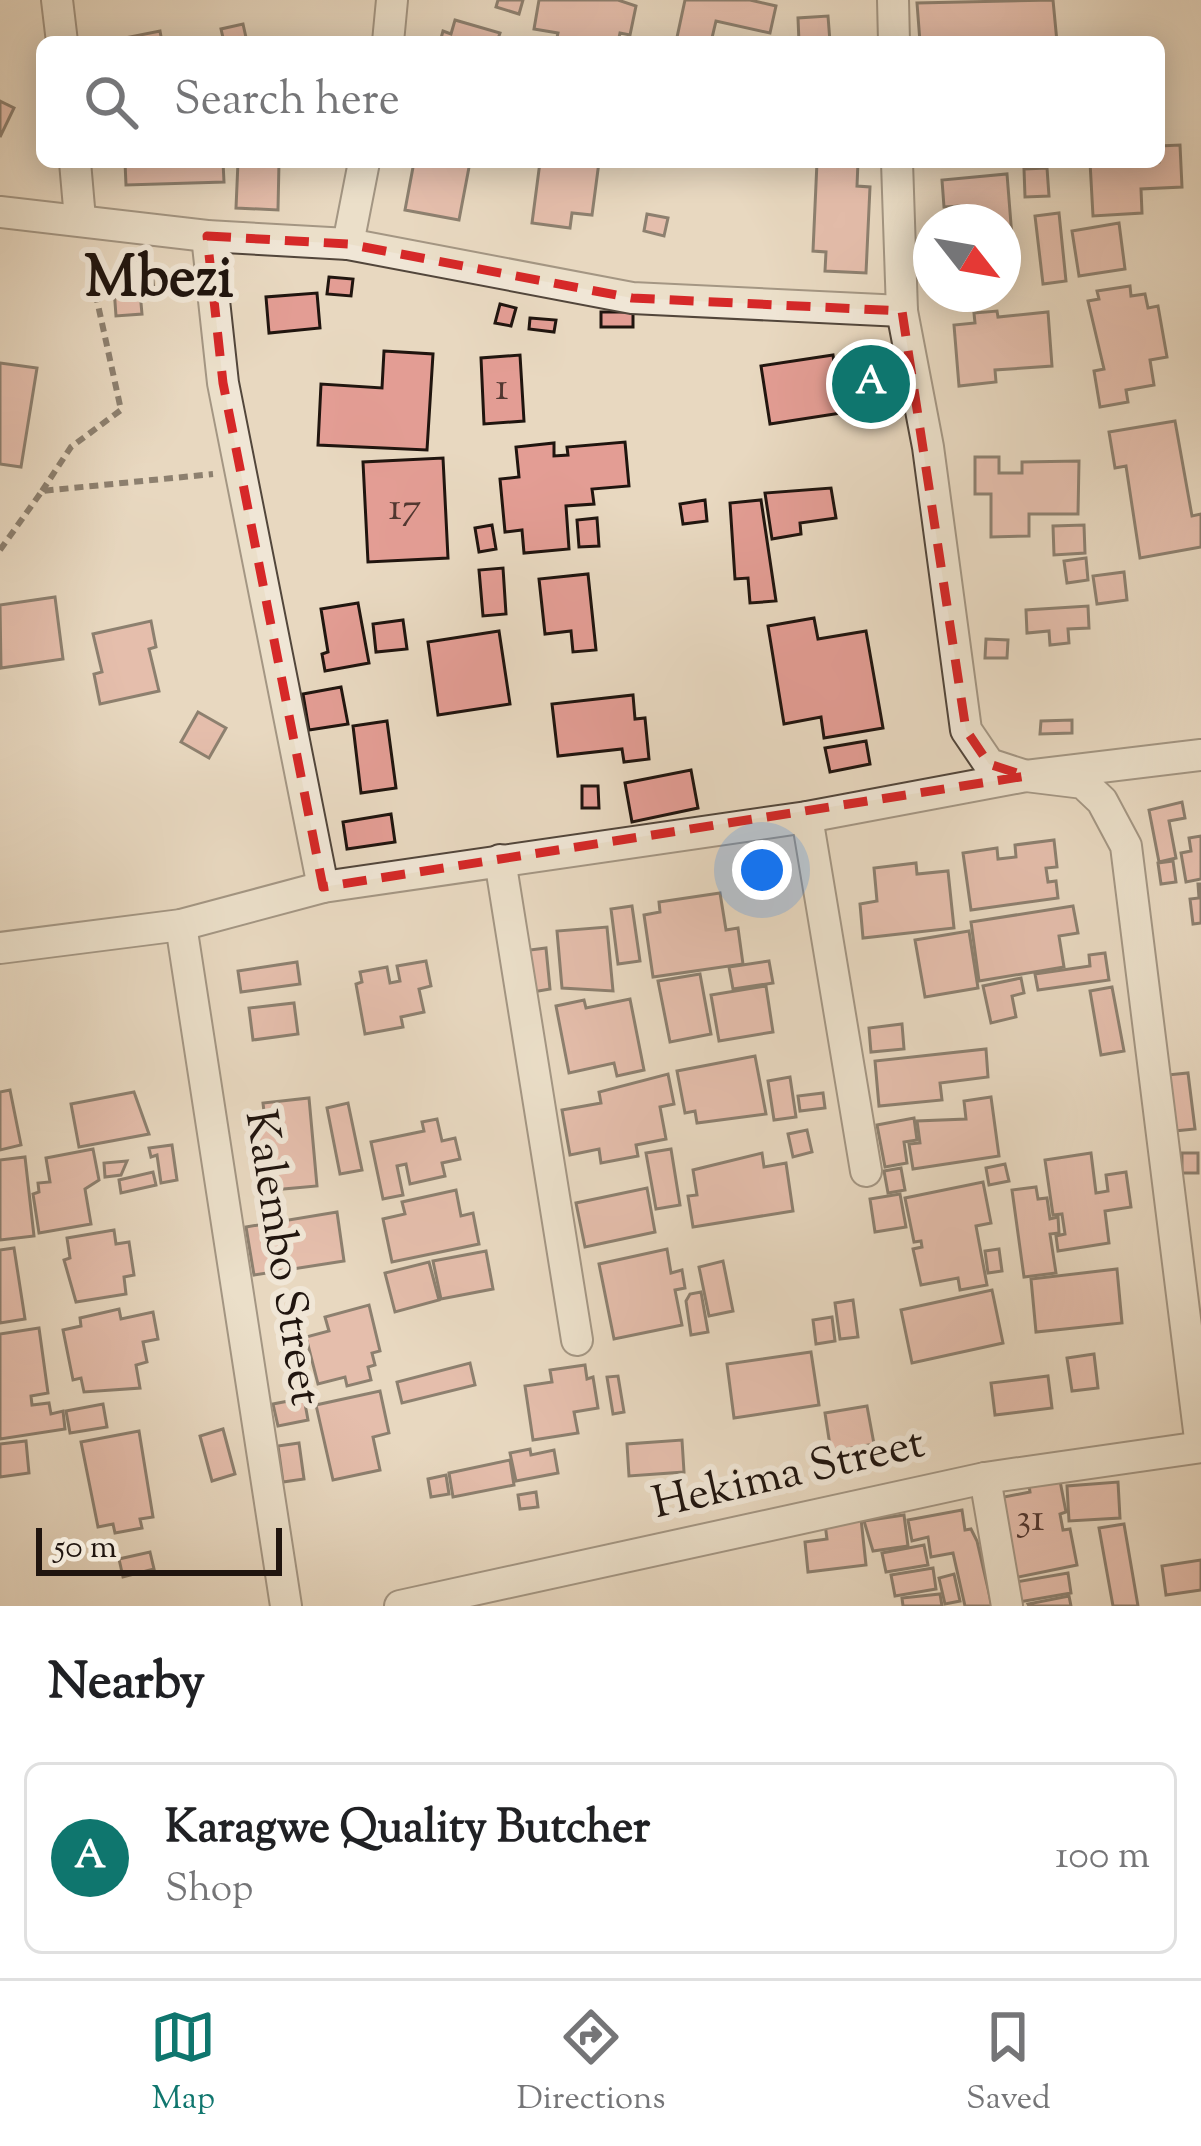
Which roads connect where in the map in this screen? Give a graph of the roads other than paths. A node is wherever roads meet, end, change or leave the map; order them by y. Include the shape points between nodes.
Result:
1 (58, 0) edge
2 (392, 0) edge
3 (893, 0) edge
4 (61, 36) edge
5 (389, 36) edge
6 (894, 36) edge
7 (76, 168) edge
8 (363, 168) edge
9 (897, 168) edge
10 (0, 212) edge
11 (80, 219) junction
12 (207, 236) junction
13 (348, 244) junction
14 (902, 311) junction
15 (1201, 754) edge
16 (1026, 776) junction
17 (807, 817) junction
18 (500, 860) junction
19 (323, 887) junction
20 (181, 925) junction
21 (0, 948) edge
22 (866, 1171) dead end
23 (578, 1340) dead end
24 (1201, 1447) edge
25 (985, 1478) junction
26 (526, 1594) edge
27 (286, 1606) edge
28 (400, 1606) edge
29 (1007, 1606) edge

1 - 4 street
2 - 5 street
3 - 6 street
7 - 11 street
8 - 13 street
9 - 14 street
10 - 11 street
11 - 12 street
12 - 13 street
12 - 19 street via 223,382
13 - 14 street via 632,298
14 - 16 street via 966,730 989,764
15 - 16 street
16 - 17 street
16 - 24 street via 1083,783 1126,845
17 - 18 street
17 - 22 street
18 - 19 street
18 - 23 street
19 - 20 street
20 - 21 street
20 - 27 street, Kalembo Street
24 - 25 street, Hekima Street
25 - 26 street, Hekima Street
25 - 29 street
26 - 28 street, Hekima Street

